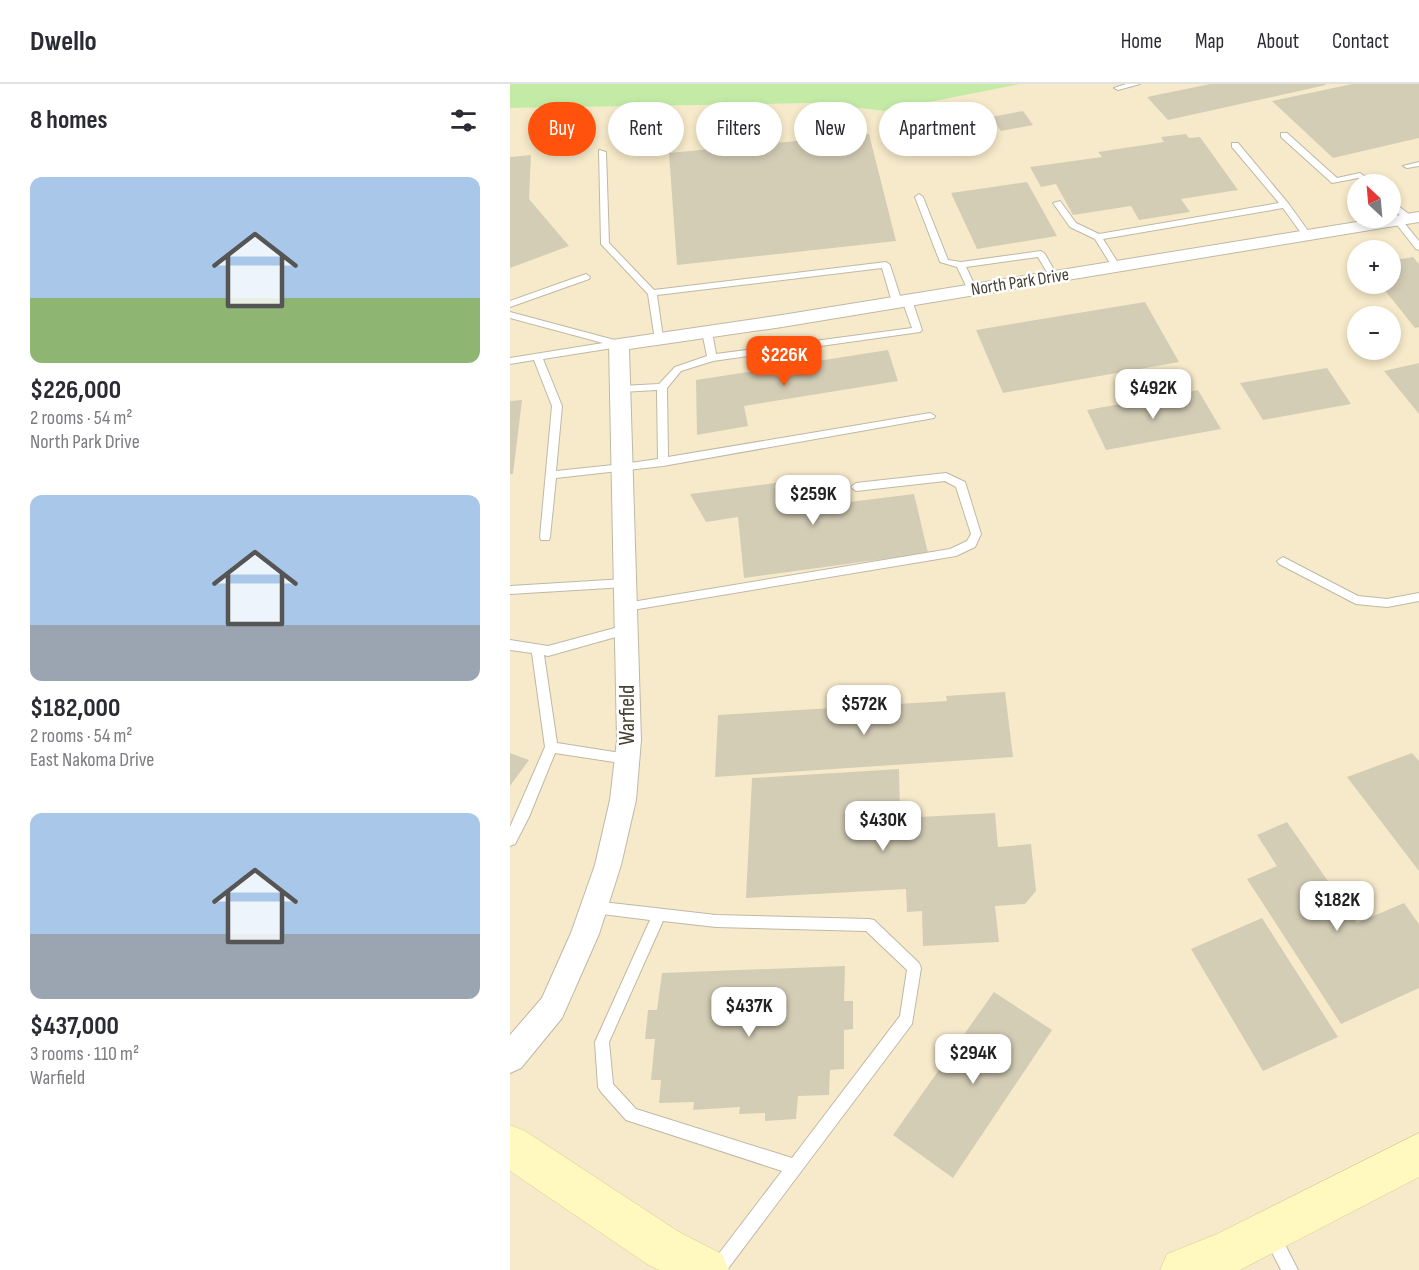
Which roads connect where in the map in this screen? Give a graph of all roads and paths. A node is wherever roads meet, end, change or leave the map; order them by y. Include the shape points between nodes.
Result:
1 (1136, 84) edge
2 (1118, 88) dead end
3 (1284, 135) dead end
4 (1235, 145) dead end
5 (602, 152) dead end
6 (1419, 164) edge
7 (1407, 166) dead end
8 (1347, 178) edge
9 (919, 197) dead end
10 (1057, 203) dead end
11 (1285, 206) junction
12 (1409, 219) edge
13 (1307, 235) junction
14 (1098, 237) junction
15 (1419, 247) edge
16 (961, 266) junction
17 (1116, 266) junction
18 (586, 277) dead end
19 (1053, 277) junction
20 (972, 290) junction
21 (652, 292) junction
22 (902, 301) junction
23 (510, 304) edge
24 (510, 315) edge
25 (707, 332) junction
26 (658, 338) junction
27 (620, 344) junction
28 (537, 357) junction
29 (712, 358) junction
30 (510, 361) edge
31 (662, 387) junction
32 (621, 389) junction
33 (930, 416) dead end
34 (663, 462) junction
35 (623, 468) junction
36 (550, 475) junction
37 (856, 487) dead end
38 (544, 537) dead end
39 (1283, 561) dead end
40 (510, 590) edge
41 (1419, 597) edge
42 (626, 606) junction
43 (510, 645) edge
44 (537, 649) junction
45 (551, 747) junction
46 (627, 759) junction
47 (510, 840) edge
48 (594, 907) junction
49 (659, 915) junction
50 (510, 1058) edge
51 (510, 1146) edge
52 (1419, 1154) edge
53 (795, 1167) junction
54 (1269, 1231) junction
55 (706, 1270) edge
56 (717, 1270) edge
57 (1183, 1270) edge
58 (1290, 1270) edge

1 - 2 lane
3 - 8 lane via 1335,181
4 - 11 lane
5 - 21 lane via 605,244
6 - 7 lane
9 - 16 lane via 944,262
10 - 14 lane via 1077,230
11 - 13 lane
11 - 14 lane
12 - 13 street, North Park Drive
12 - 15 lane
13 - 17 street, North Park Drive
14 - 17 lane
16 - 19 lane via 1041,254
16 - 20 lane
17 - 19 street, North Park Drive
18 - 23 lane
19 - 20 street, North Park Drive
20 - 22 street, North Park Drive
21 - 22 lane via 886,265
21 - 26 lane
22 - 25 street, North Park Drive
22 - 29 lane via 917,330
24 - 27 lane
25 - 26 street, North Park Drive
25 - 29 lane
26 - 27 street, North Park Drive
27 - 28 lane
27 - 32 street, Warfield
28 - 30 lane
28 - 36 lane via 557,406
29 - 31 lane via 678,369
31 - 32 lane
31 - 34 lane
32 - 35 street, Warfield
33 - 34 lane
34 - 35 lane
35 - 36 lane
35 - 42 street, Warfield
36 - 38 lane
37 - 42 lane via 946,477 961,485 976,534 971,544 952,553
39 - 41 lane via 1356,600 1387,603
40 - 42 lane
42 - 44 lane via 548,651
42 - 46 street, Warfield
43 - 44 lane
44 - 45 lane
45 - 46 lane
45 - 47 lane
46 - 48 street, Warfield via 623,800
48 - 49 lane
48 - 50 street, Warfield via 552,1008
49 - 53 lane via 602,1042 606,1087 631,1115
49 - 53 lane via 716,921 869,925 914,968 907,1018
51 - 55 street via 663,1248
52 - 54 street
53 - 56 lane
54 - 57 street
54 - 58 lane

